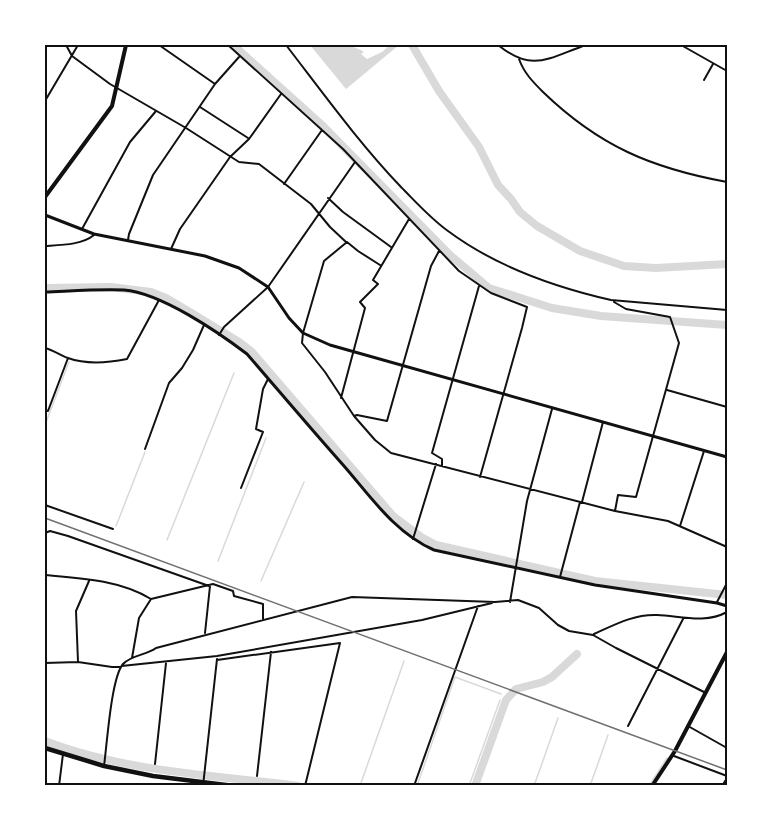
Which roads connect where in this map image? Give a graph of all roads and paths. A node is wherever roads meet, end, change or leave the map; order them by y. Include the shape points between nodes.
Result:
1 (66, 45) edge
2 (78, 45) edge
3 (126, 45) edge
4 (159, 45) edge
5 (228, 45) edge
6 (285, 45) edge
7 (498, 45) edge
8 (586, 45) edge
9 (681, 45) edge
10 (72, 56) junction
11 (240, 56) junction
12 (519, 59) junction
13 (713, 64) junction
14 (727, 71) edge
15 (704, 80) dead end
16 (215, 84) junction
17 (117, 88) junction
18 (281, 94) junction
19 (45, 101) edge
20 (200, 107) junction
21 (156, 111) junction
22 (186, 128) junction
23 (322, 130) junction
24 (249, 139) junction
25 (230, 157) junction
26 (355, 162) junction
27 (727, 182) edge
28 (284, 184) junction
29 (45, 197) edge
30 (328, 198) junction
31 (319, 212) junction
32 (45, 216) edge
33 (409, 219) junction
34 (82, 230) junction
35 (94, 234) junction
36 (128, 240) junction
37 (347, 242) junction
38 (45, 246) edge
39 (391, 248) junction
40 (171, 249) junction
41 (439, 251) junction
42 (380, 265) junction
43 (479, 286) junction
44 (268, 287) junction
45 (45, 292) edge
46 (159, 300) junction
47 (611, 300) junction
48 (727, 310) edge
49 (204, 325) junction
50 (303, 333) junction
51 (220, 334) junction
52 (45, 348) edge
53 (352, 352) junction
54 (68, 358) junction
55 (402, 365) junction
56 (268, 379) junction
57 (453, 380) junction
58 (667, 390) junction
59 (503, 393) junction
60 (341, 398) junction
61 (553, 407) junction
62 (727, 407) edge
63 (45, 410) edge
64 (354, 416) junction
65 (603, 422) junction
66 (654, 435) junction
67 (145, 449) dead end
68 (704, 450) junction
69 (727, 457) edge
70 (436, 464) junction
71 (442, 466) junction
72 (480, 477) junction
73 (241, 488) dead end
74 (530, 490) junction
75 (581, 502) junction
76 (45, 505) edge
77 (615, 511) junction
78 (680, 526) junction
79 (113, 529) dead end
80 (45, 533) edge
81 (414, 537) junction
82 (727, 547) edge
83 (516, 567) junction
84 (45, 575) edge
85 (560, 576) junction
86 (89, 580) junction
87 (727, 583) edge
88 (210, 586) junction
89 (151, 600) junction
90 (495, 602) junction
91 (510, 602) junction
92 (717, 603) junction
93 (478, 606) junction
94 (727, 606) edge
95 (727, 612) edge
96 (683, 619) junction
97 (263, 620) junction
98 (204, 634) junction
99 (593, 635) junction
100 (271, 652) junction
101 (727, 652) edge
102 (132, 658) junction
103 (217, 658) junction
104 (78, 662) junction
105 (45, 663) edge
106 (166, 663) junction
107 (122, 665) junction
108 (658, 669) junction
109 (706, 693) junction
110 (628, 726) dead end
111 (688, 726) junction
112 (45, 748) edge
113 (727, 748) edge
114 (63, 754) junction
115 (672, 755) junction
116 (155, 764) dead end
117 (104, 766) junction
118 (257, 776) dead end
119 (727, 777) edge
120 (204, 784) edge
121 (59, 786) edge
122 (234, 786) edge
123 (305, 786) edge
124 (414, 786) edge
125 (652, 786) edge
126 (722, 786) edge

1 - 10 street
2 - 10 street
3 - 17 main road
4 - 16 street
5 - 11 street
6 - 47 street via 363,145 447,230 523,272
7 - 12 street
8 - 12 street via 540,61
9 - 13 street
10 - 17 street
10 - 19 street
11 - 16 street
11 - 18 street
12 - 27 street via 539,89 592,133 631,154
13 - 14 street
13 - 15 street
16 - 20 street
17 - 21 street
17 - 29 main road via 103,121
18 - 23 street
18 - 24 street
20 - 22 street
20 - 24 street
21 - 22 street
21 - 34 street via 130,142
22 - 25 street
22 - 36 street via 153,175
23 - 26 street
23 - 28 street
24 - 25 street
25 - 28 street via 259,164
25 - 40 street via 180,229
26 - 30 street
26 - 33 street
28 - 31 street
30 - 31 street
30 - 39 street
31 - 37 street
31 - 44 street
32 - 34 street
33 - 39 street
33 - 41 street
34 - 35 street
35 - 36 street
35 - 38 street via 89,239
36 - 40 street
37 - 42 street
37 - 50 street via 324,261
39 - 42 street
40 - 44 street via 226,262
41 - 43 street
41 - 55 street
42 - 53 street via 373,280 378,284 360,302 365,308
43 - 57 street
43 - 59 street via 527,306
44 - 50 street
44 - 51 street
45 - 46 street via 125,290
46 - 49 street
46 - 54 street via 127,359 96,363
47 - 48 street
47 - 58 street via 626,309 672,319 680,343
49 - 51 street
49 - 67 street via 193,350 169,383
50 - 53 street
50 - 60 street via 302,344
51 - 56 street via 247,354
52 - 54 street
53 - 55 street
53 - 60 street
54 - 63 street via 48,411
55 - 57 street
55 - 64 street via 387,422
56 - 73 street via 256,429 263,432
56 - 81 street via 371,500
57 - 59 street
57 - 71 street via 432,453 442,459
58 - 62 street
58 - 66 street
59 - 61 street
59 - 72 street
60 - 64 street
61 - 65 street
61 - 74 street
64 - 70 street via 391,453
65 - 66 street
65 - 75 street
66 - 68 street
66 - 77 street via 636,497 618,495
68 - 69 street
68 - 78 street
70 - 71 street
70 - 81 street
71 - 72 street
72 - 74 street
74 - 75 street
74 - 83 street
75 - 77 street
75 - 85 street
76 - 79 street
77 - 78 street
78 - 82 street
80 - 88 street via 68,536
81 - 83 street via 434,550
83 - 85 street
83 - 91 street
84 - 86 street
85 - 92 street via 610,588
86 - 89 street via 110,583
86 - 104 street via 76,611
87 - 92 street
88 - 89 street
88 - 97 street via 263,604
88 - 98 street
89 - 102 street via 138,618
90 - 91 street
90 - 93 street
90 - 97 street via 352,597
91 - 99 street via 518,600 536,606 558,625
92 - 94 street
93 - 103 street
93 - 124 street
95 - 96 street via 707,619
96 - 99 street via 657,615 629,619
96 - 108 street
97 - 98 street
98 - 102 street
99 - 108 street
100 - 103 street
100 - 118 street
100 - 123 street via 340,643
101 - 109 main road
102 - 107 street
103 - 106 street
103 - 120 street
104 - 105 street
104 - 107 street
106 - 107 street
106 - 116 street
107 - 117 street via 115,682
108 - 109 street
108 - 110 street
109 - 111 main road
111 - 113 street
111 - 115 main road
112 - 114 highway
114 - 117 highway
114 - 121 street
115 - 119 street
115 - 125 main road
117 - 120 highway
119 - 126 street
120 - 122 highway

